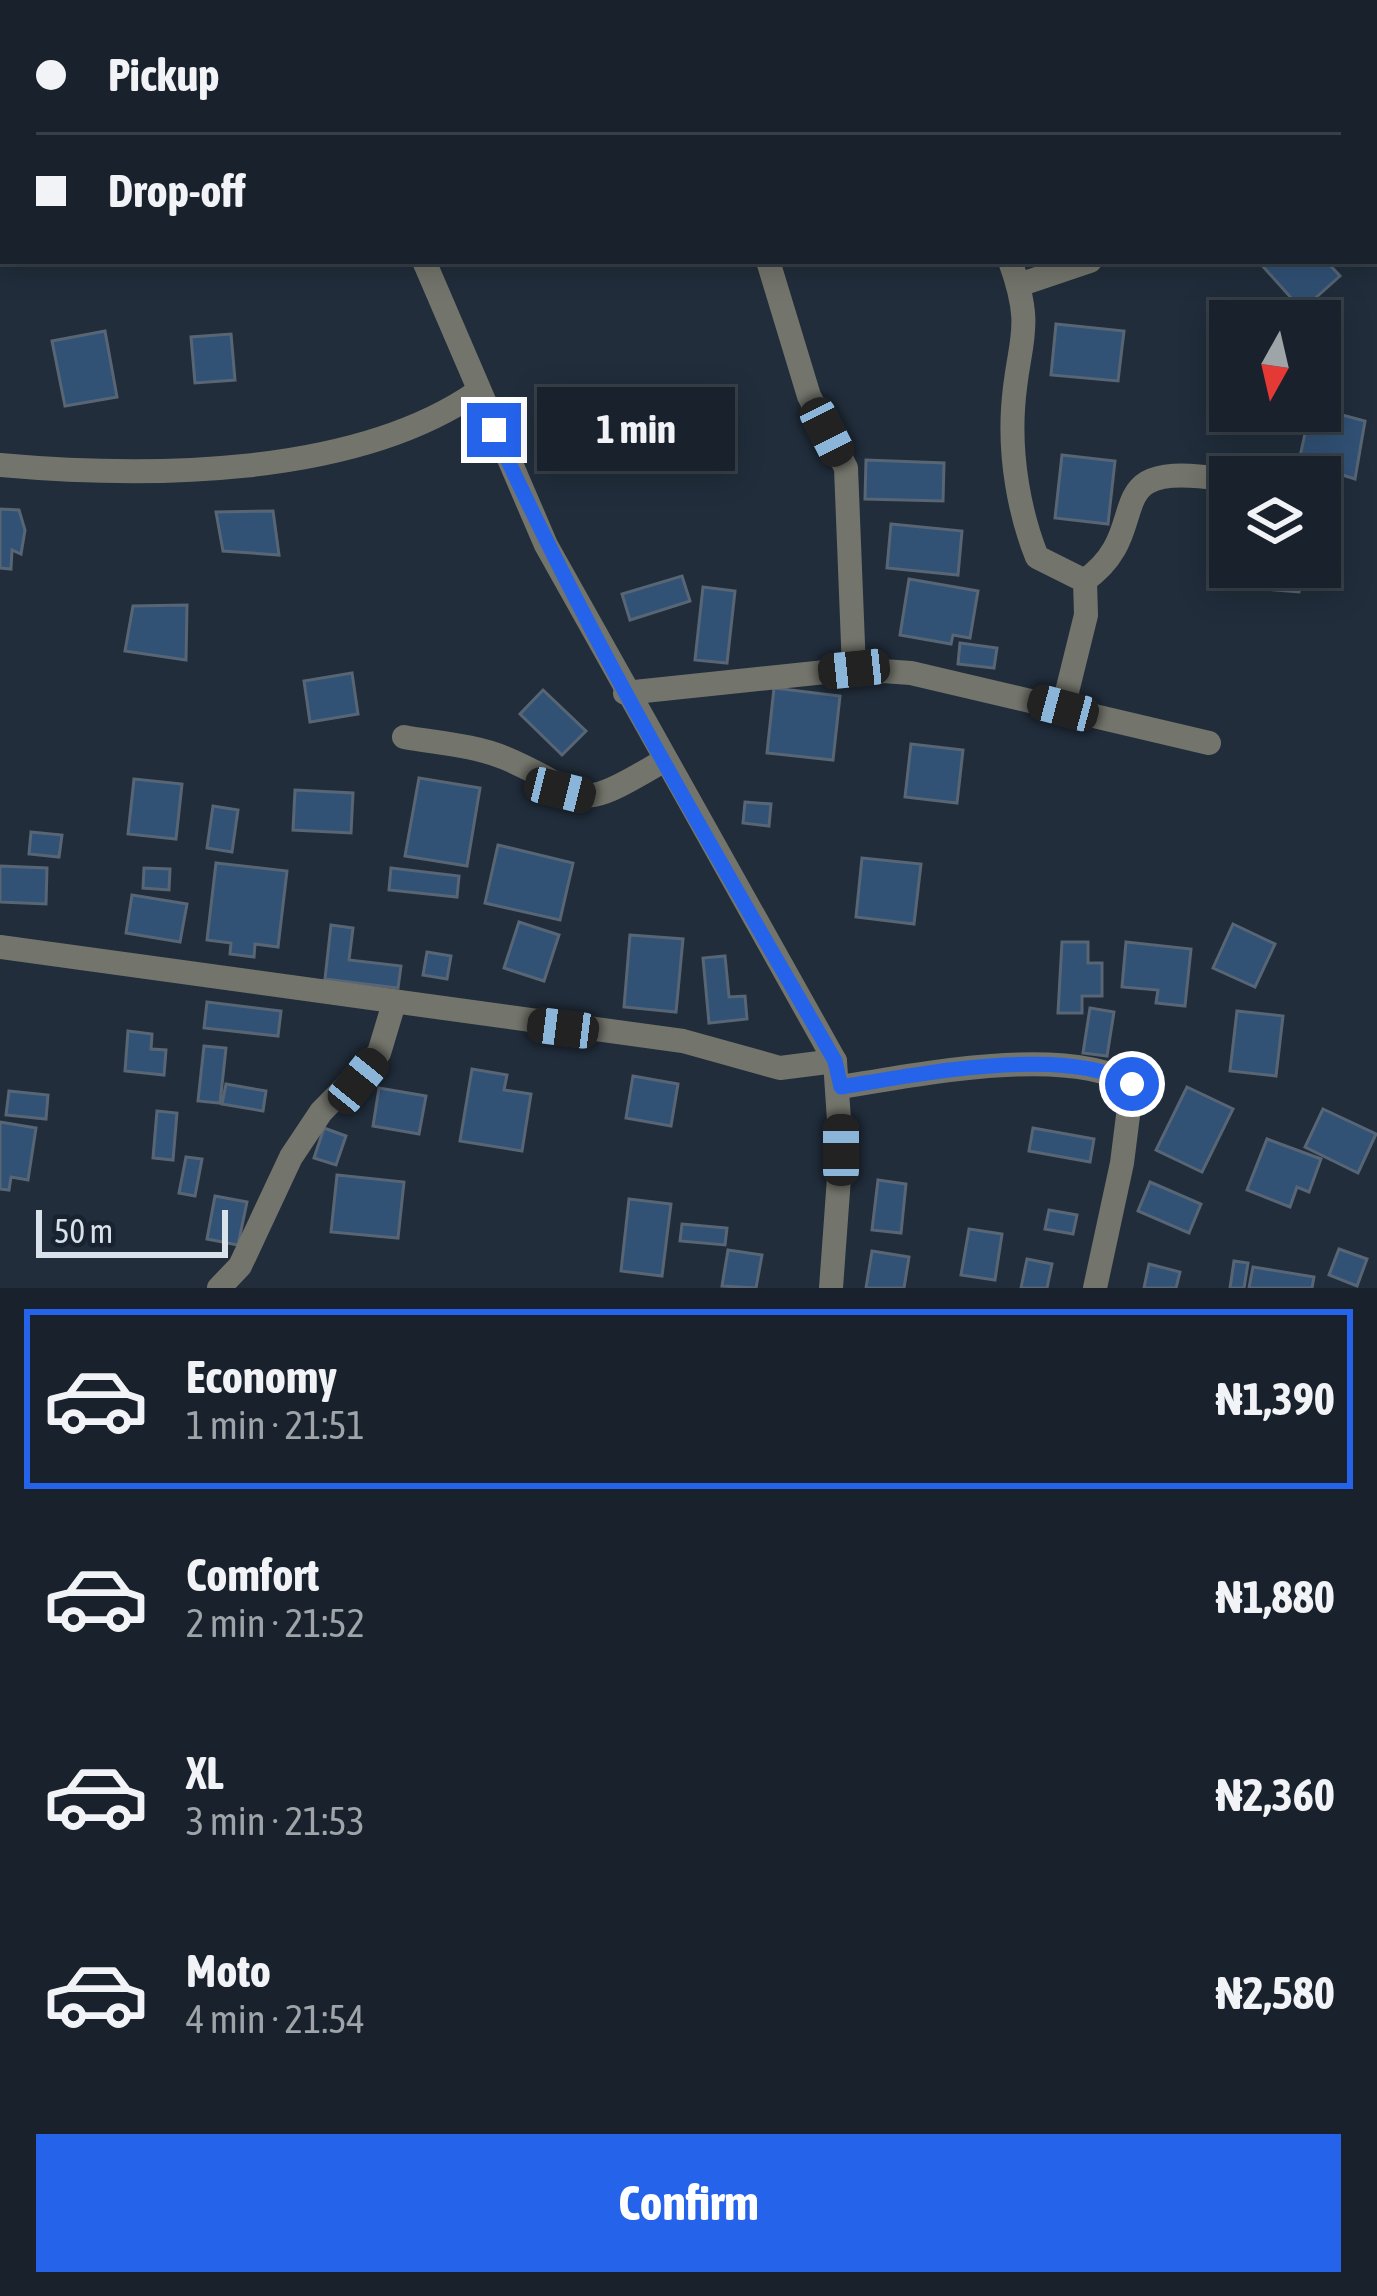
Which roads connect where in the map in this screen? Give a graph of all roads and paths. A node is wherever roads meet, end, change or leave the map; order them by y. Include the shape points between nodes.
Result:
1 (425, 264) edge
2 (769, 264) edge
3 (1071, 264) edge
4 (1015, 273) edge
5 (477, 392) junction
6 (0, 465) edge
7 (1209, 478) edge
8 (1084, 581) junction
9 (854, 669) junction
10 (625, 693) junction
11 (1063, 708) junction
12 (404, 737) dead end
13 (1209, 743) dead end
14 (662, 761) junction
15 (0, 947) edge
16 (394, 1003) junction
17 (835, 1061) junction
18 (841, 1087) junction
19 (219, 1288) edge
20 (831, 1288) edge
21 (1095, 1288) edge

1 - 5 street
2 - 9 street via 809,397 846,468
3 - 4 street
4 - 8 street via 1026,324 1013,410 1022,519 1037,557
5 - 6 street via 447,413 356,444 220,470
5 - 10 street
7 - 8 street via 1159,473 1145,480 1107,565
8 - 11 street via 1087,615
9 - 10 street
9 - 11 street via 954,679
10 - 14 street
11 - 13 street
12 - 14 street via 483,751 586,797 607,794
14 - 17 street
15 - 16 street
16 - 17 street via 683,1041 780,1068
16 - 19 street via 380,1053 321,1112 240,1266
17 - 18 street
18 - 20 street
18 - 21 street via 1022,1066 1094,1070 1132,1084

